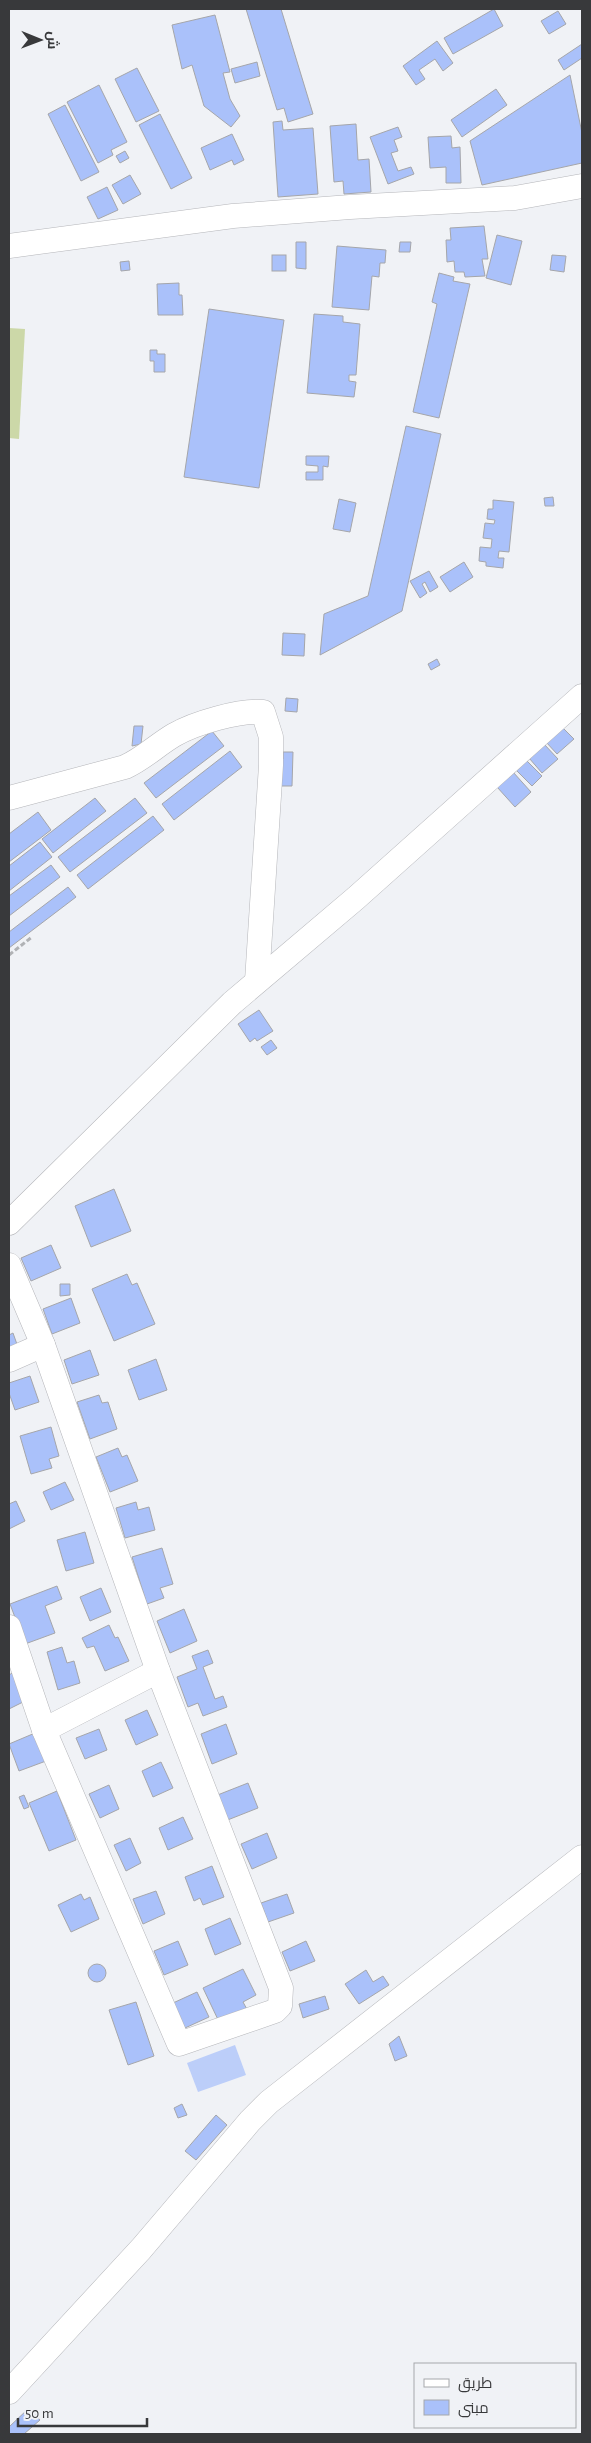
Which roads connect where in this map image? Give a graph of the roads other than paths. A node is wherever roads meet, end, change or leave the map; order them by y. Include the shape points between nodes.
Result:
1 (582, 186) edge
2 (9, 246) edge
3 (582, 696) edge
4 (9, 798) edge
5 (257, 981) junction
6 (9, 1223) edge
7 (9, 1265) edge
8 (43, 1345) junction
9 (9, 1360) edge
10 (9, 1627) edge
11 (158, 1671) junction
12 (44, 1730) junction
13 (582, 1857) edge
14 (9, 2392) edge

1 - 2 street via 515,198 233,216
3 - 5 street via 356,898
4 - 5 street via 125,767 175,734 227,715 263,712 271,737 271,756
5 - 6 street
7 - 8 street
8 - 9 street
8 - 11 street
10 - 12 street
11 - 12 street
11 - 12 street via 281,1988 280,2006 275,2011 179,2044
13 - 14 street via 269,2102 141,2249

